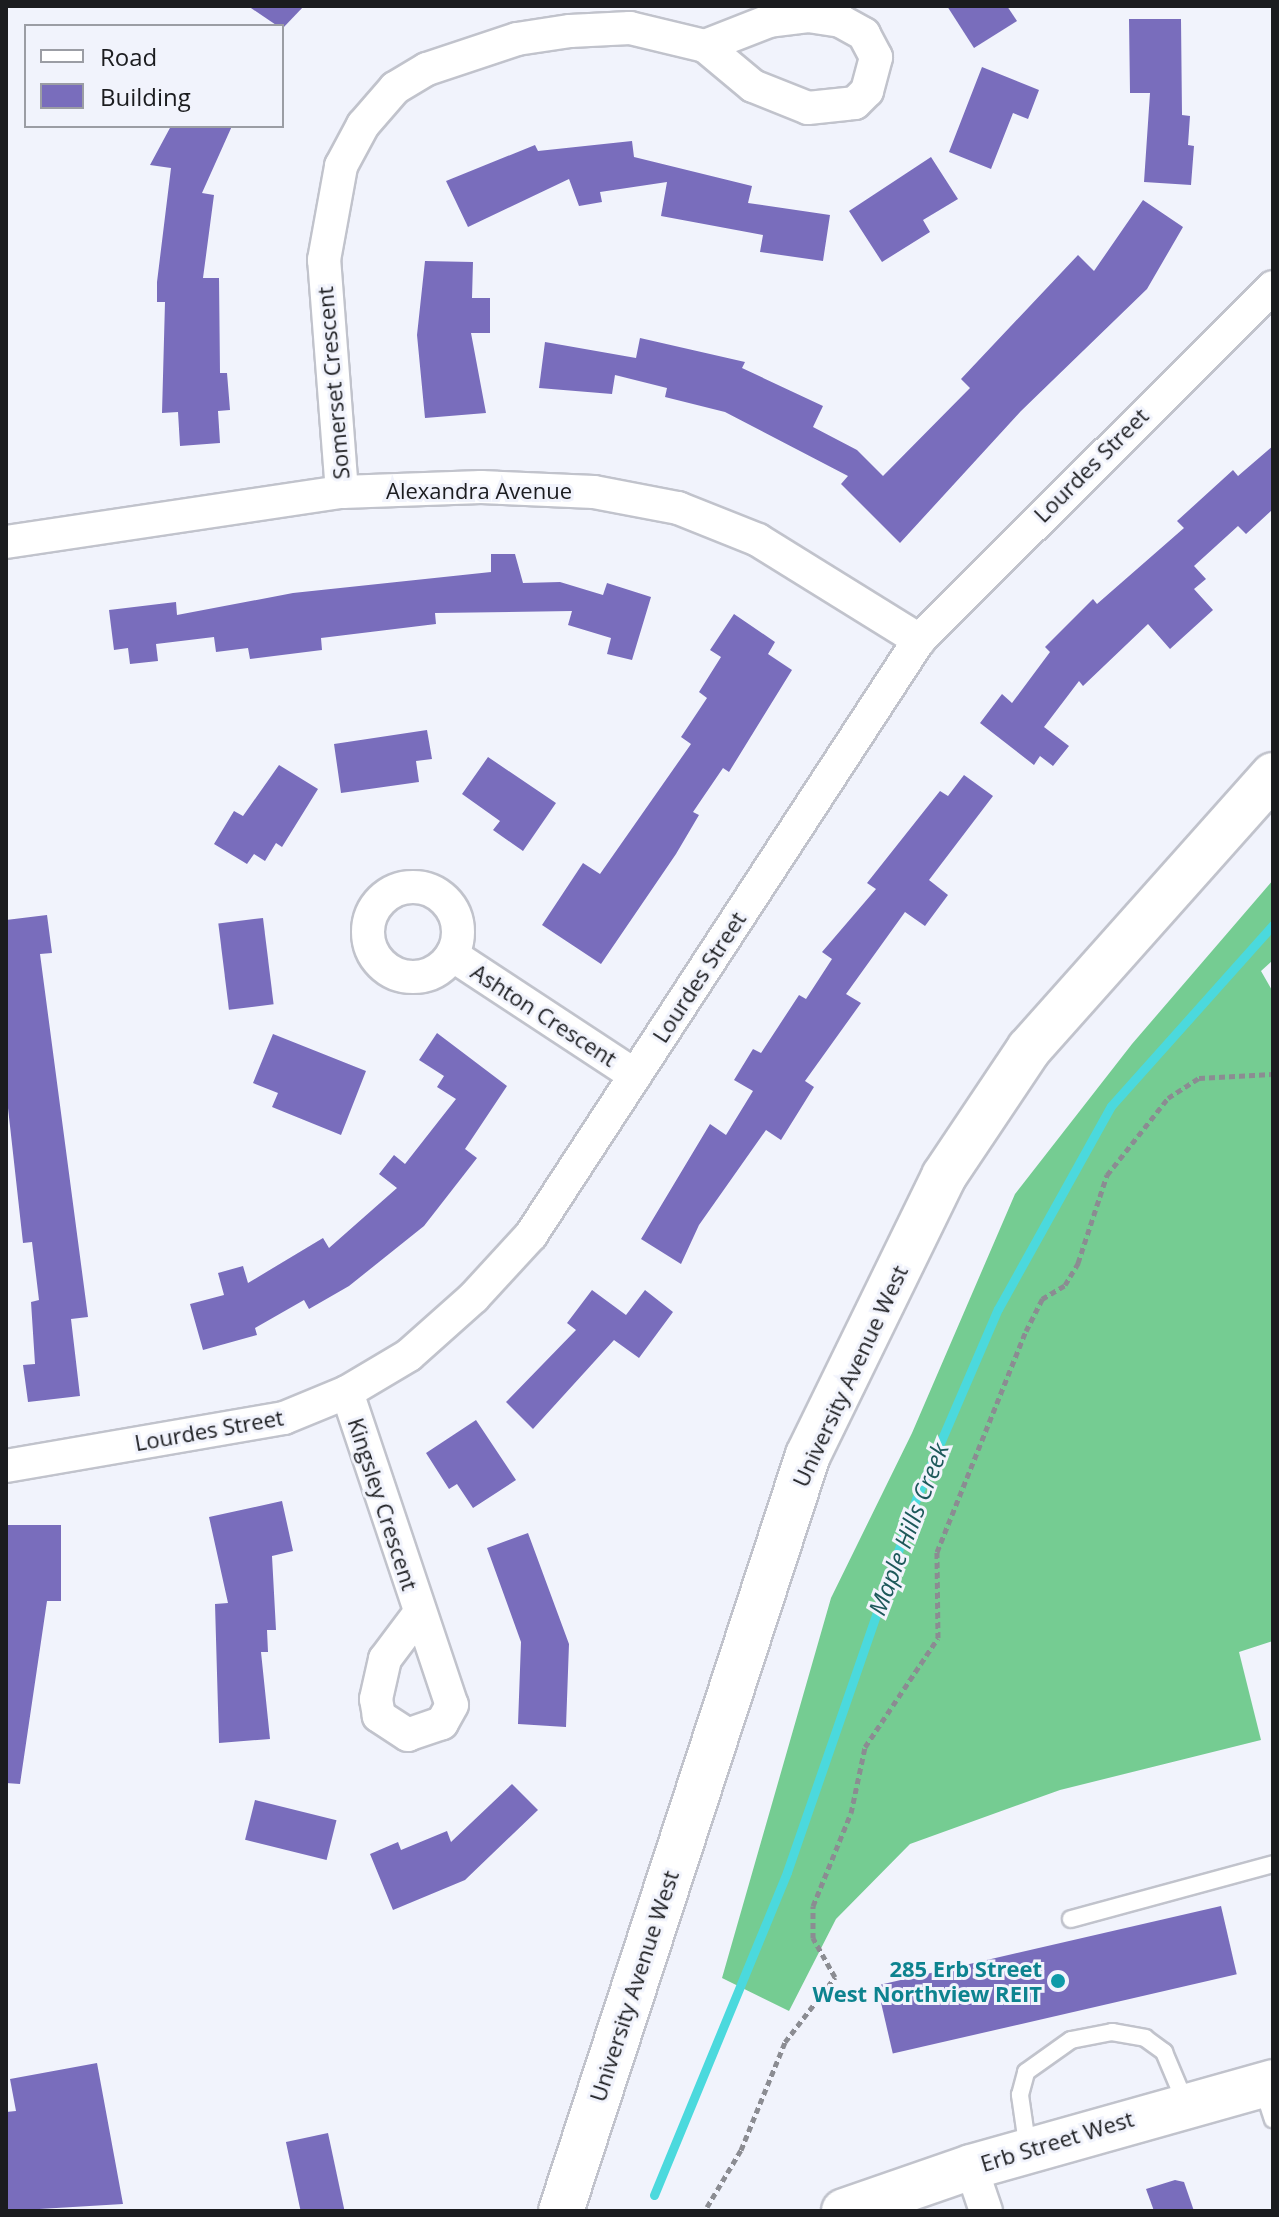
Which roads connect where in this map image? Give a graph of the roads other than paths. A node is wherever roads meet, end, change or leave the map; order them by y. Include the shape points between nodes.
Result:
1 (705, 46) junction
2 (1273, 287) edge
3 (342, 492) junction
4 (6, 542) edge
5 (919, 640) junction
6 (1273, 775) edge
7 (452, 955) dead end
8 (635, 1075) junction
9 (347, 1392) junction
10 (6, 1466) edge
11 (418, 1615) dead end
12 (1273, 1864) edge
13 (1071, 1919) dead end
14 (1269, 2095) edge
15 (1186, 2104) junction
16 (1028, 2150) junction
17 (971, 2167) junction
18 (561, 2211) edge
19 (844, 2211) edge
20 (986, 2211) edge

1 - 1 street, Somerset Crescent via 753,86 808,108 855,103 867,91 876,57 864,34 841,21 808,16 769,21
1 - 3 street, Somerset Crescent via 630,28 517,39 427,69 395,88 363,125 341,166 324,260
2 - 5 street, Lourdes Street
3 - 4 street, Alexandra Avenue
3 - 5 street, Alexandra Avenue via 481,487 594,492 678,508 758,540
5 - 8 street, Lourdes Street
6 - 18 main road, University Avenue West via 1029,1049 944,1176 808,1455
7 - 8 street, Ashton Crescent
8 - 9 street, Lourdes Street via 512,1256 409,1355
9 - 10 street, Lourdes Street via 284,1418
9 - 11 street, Kingsley Crescent
12 - 13 lane
14 - 15 main road, Erb Street West
15 - 16 main road, Erb Street West
15 - 16 lane via 1164,2052 1145,2038 1112,2032 1071,2040 1026,2072 1020,2095
16 - 17 main road, Erb Street West
17 - 19 main road, Erb Street West
17 - 20 street

